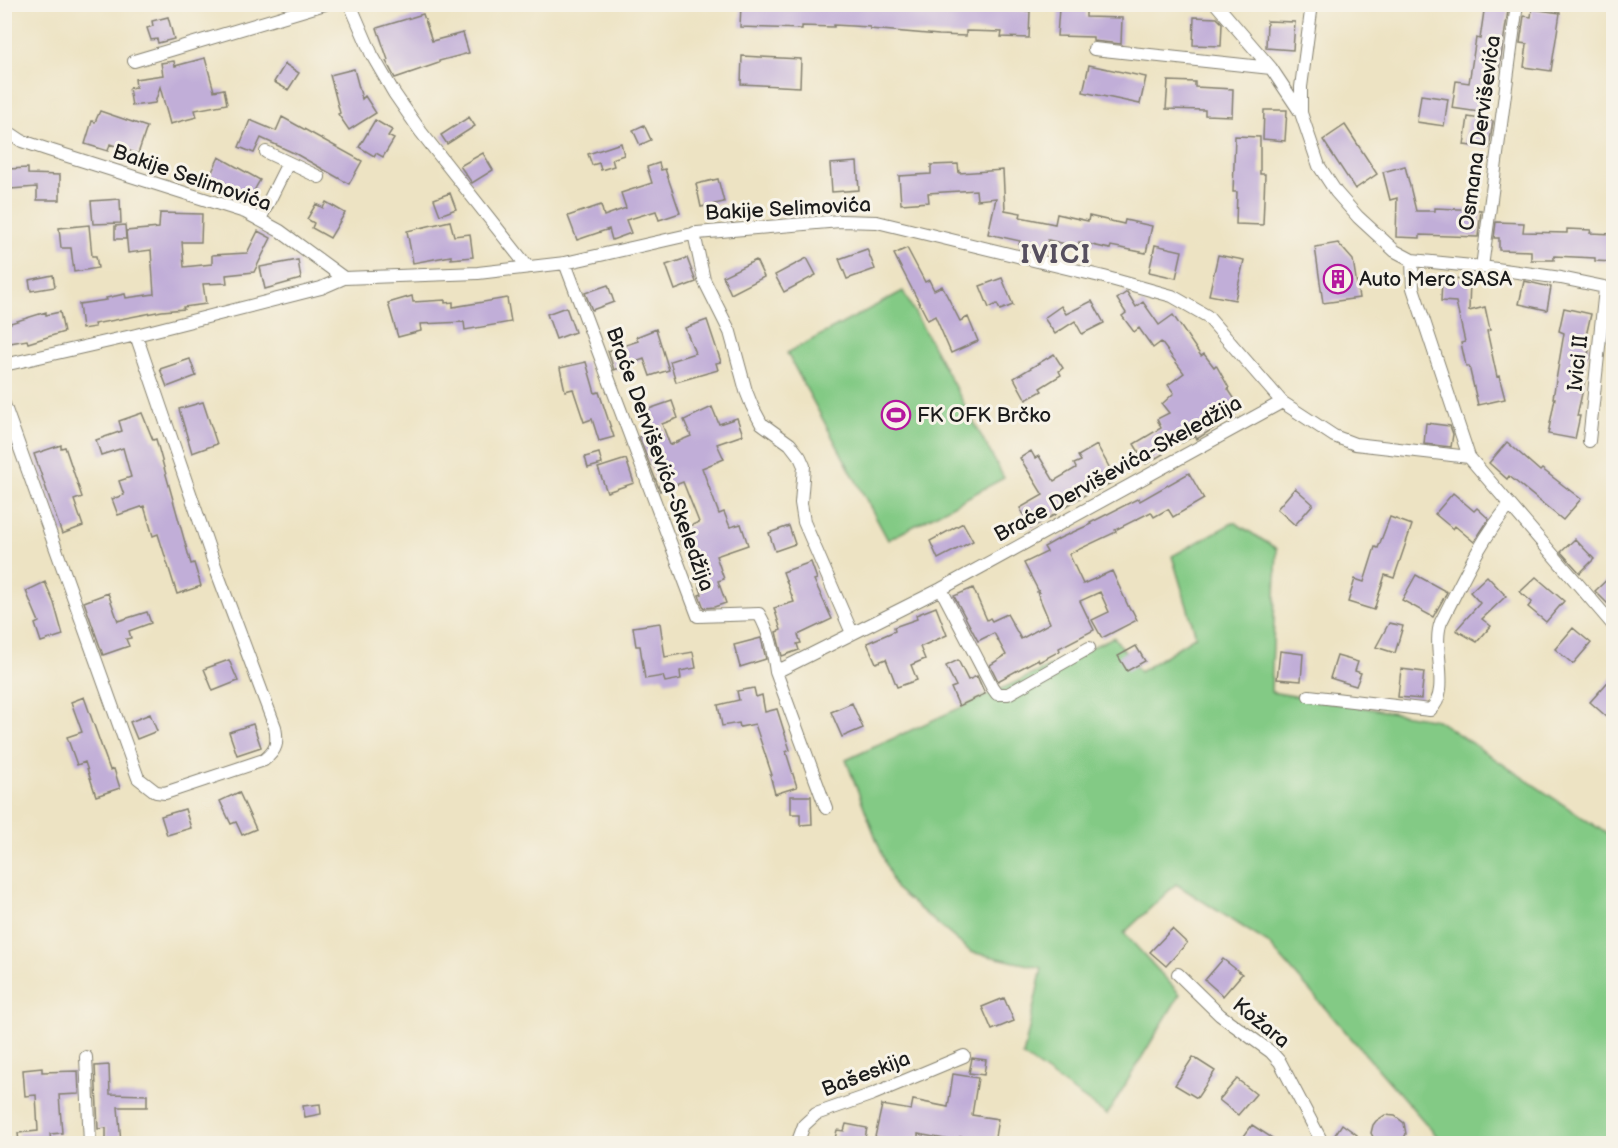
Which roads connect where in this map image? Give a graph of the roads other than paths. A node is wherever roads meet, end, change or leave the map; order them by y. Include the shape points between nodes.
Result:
1 (325, 4) edge
2 (350, 4) edge
3 (1216, 4) edge
4 (1312, 4) edge
5 (1517, 4) edge
6 (1094, 49) dead end
7 (134, 61) dead end
8 (1271, 68) junction
9 (1301, 113) junction
10 (4, 129) edge
11 (266, 152) dead end
12 (288, 163) junction
13 (318, 177) dead end
14 (260, 219) junction
15 (694, 233) junction
16 (1412, 260) junction
17 (565, 263) junction
18 (527, 266) junction
19 (1482, 267) junction
20 (344, 278) junction
21 (1610, 289) edge
22 (136, 335) junction
23 (4, 365) edge
24 (1282, 402) junction
25 (4, 404) edge
26 (1589, 441) dead end
27 (1469, 457) junction
28 (1510, 505) junction
29 (941, 589) junction
30 (1614, 626) edge
31 (852, 633) junction
32 (1089, 648) dead end
33 (776, 672) junction
34 (1309, 696) dead end
35 (826, 808) dead end
36 (1178, 974) dead end
37 (964, 1056) dead end
38 (86, 1057) dead end
39 (90, 1143) edge
40 (797, 1143) edge
41 (1323, 1143) edge

1 - 7 street
2 - 18 street via 394,93
3 - 8 street
4 - 9 street
5 - 19 street, Osmana Derviševića
6 - 8 street
8 - 9 street
9 - 16 street via 1319,166 1336,192 1395,251
10 - 14 street, Bakije Selimovića via 22,141
11 - 12 street
12 - 13 street
12 - 14 street
14 - 20 street, Bakije Selimovića
15 - 17 street, Bakije Selimovića
15 - 24 street, Bakije Selimovića via 840,221 877,222 1155,291 1207,316
15 - 31 street via 704,280 730,332 752,406 761,423 790,444 804,466 804,522
16 - 19 street
16 - 27 street via 1413,288
17 - 18 street, Bakije Selimovića
17 - 33 street, Braće Derviševića-Skeledžija via 698,616 759,614 772,644
18 - 20 street, Bakije Selimovića via 478,273
19 - 21 street
20 - 22 street via 321,288
21 - 26 street, Ivici II
22 - 23 street
22 - 25 street via 275,727 277,747 264,760 165,793 156,792 138,778
24 - 27 street, Bakije Selimovića via 1334,436 1355,444
24 - 29 street, Braće Derviševića-Skeledžija
27 - 28 street
28 - 30 street
28 - 34 street via 1480,546 1438,630 1439,690 1435,706 1430,710
29 - 31 street, Braće Derviševića-Skeledžija
29 - 32 street via 997,693 1008,693
31 - 33 street, Braće Derviševića-Skeledžija
33 - 35 street
36 - 41 street, Kožara via 1220,1015 1280,1062
37 - 40 street, Bašeskija via 816,1114 804,1125
38 - 39 street

